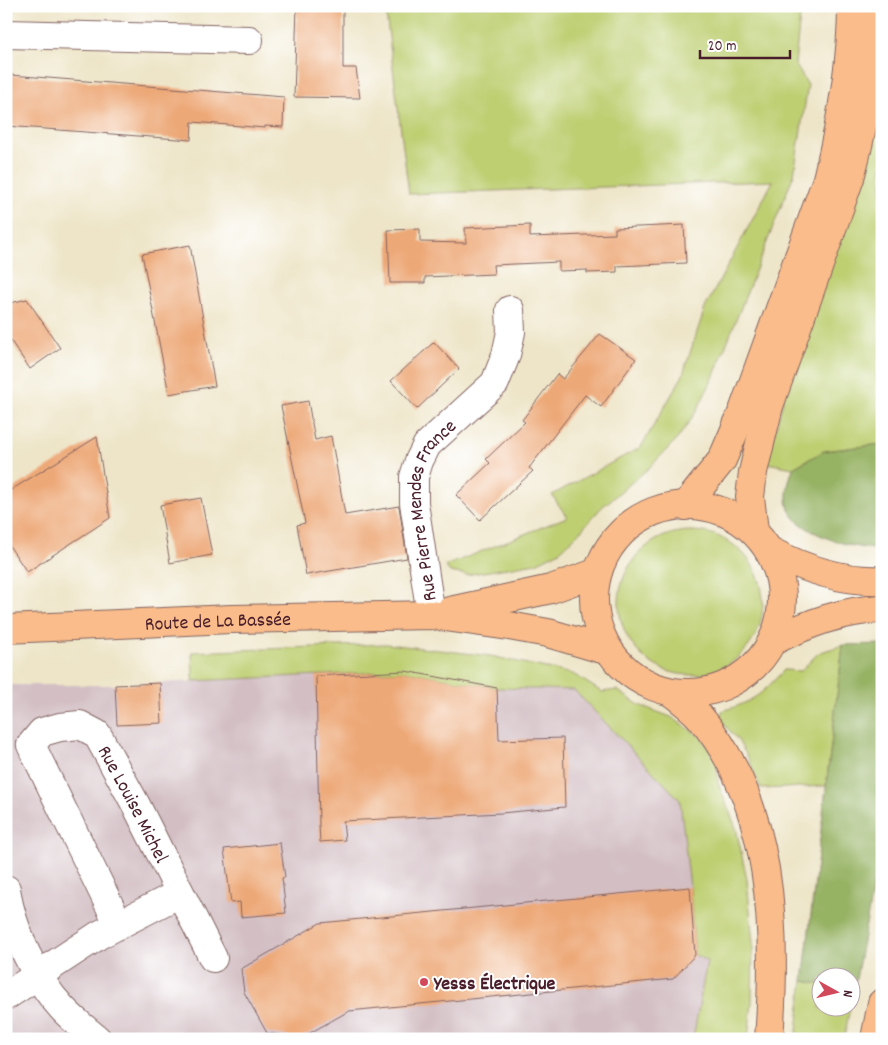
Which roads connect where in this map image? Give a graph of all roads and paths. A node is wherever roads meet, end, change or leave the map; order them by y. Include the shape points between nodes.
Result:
1 (852, 6) edge
2 (875, 6) edge
3 (6, 34) edge
4 (249, 40) dead end
5 (510, 310) dead end
6 (686, 506) junction
7 (762, 541) junction
8 (598, 572) junction
9 (875, 580) edge
10 (875, 609) edge
11 (431, 615) junction
12 (6, 629) edge
13 (773, 641) junction
14 (609, 651) junction
15 (671, 692) junction
16 (6, 889) edge
17 (180, 893) junction
18 (118, 924) junction
19 (213, 958) dead end
20 (37, 976) junction
21 (6, 996) edge
22 (882, 1003) edge
23 (97, 1039) edge
24 (769, 1039) edge
25 (875, 1039) edge

1 - 6 main road via 846,79 827,179 729,444 722,460
2 - 7 main road via 872,61 855,159 770,406 753,472 750,497
3 - 4 street
5 - 11 street, Rue Pierre Mendes France via 511,332 495,383 428,445 414,477 414,503
6 - 7 main road via 711,507 734,516
6 - 8 main road via 656,510 631,524 611,546
7 - 9 main road via 792,562 831,574
7 - 13 main road via 781,580 782,611
8 - 11 main road, Route de La Bassée via 551,589
8 - 14 main road via 594,599 598,626
10 - 13 main road via 804,626
11 - 12 main road, Route de La Bassée via 231,619
11 - 14 main road, Route de La Bassée via 540,632
13 - 15 main road via 758,664 736,681 711,692
14 - 15 main road via 629,673 655,688
15 - 24 main road via 699,716 720,743 743,787 757,829 772,924
16 - 20 street via 20,940
17 - 18 street
17 - 18 street, Rue Louise Michel via 97,734 80,725 42,732 30,745
17 - 19 street, Rue Louise Michel
18 - 20 street
20 - 21 street
20 - 23 street via 62,1008
22 - 25 main road

